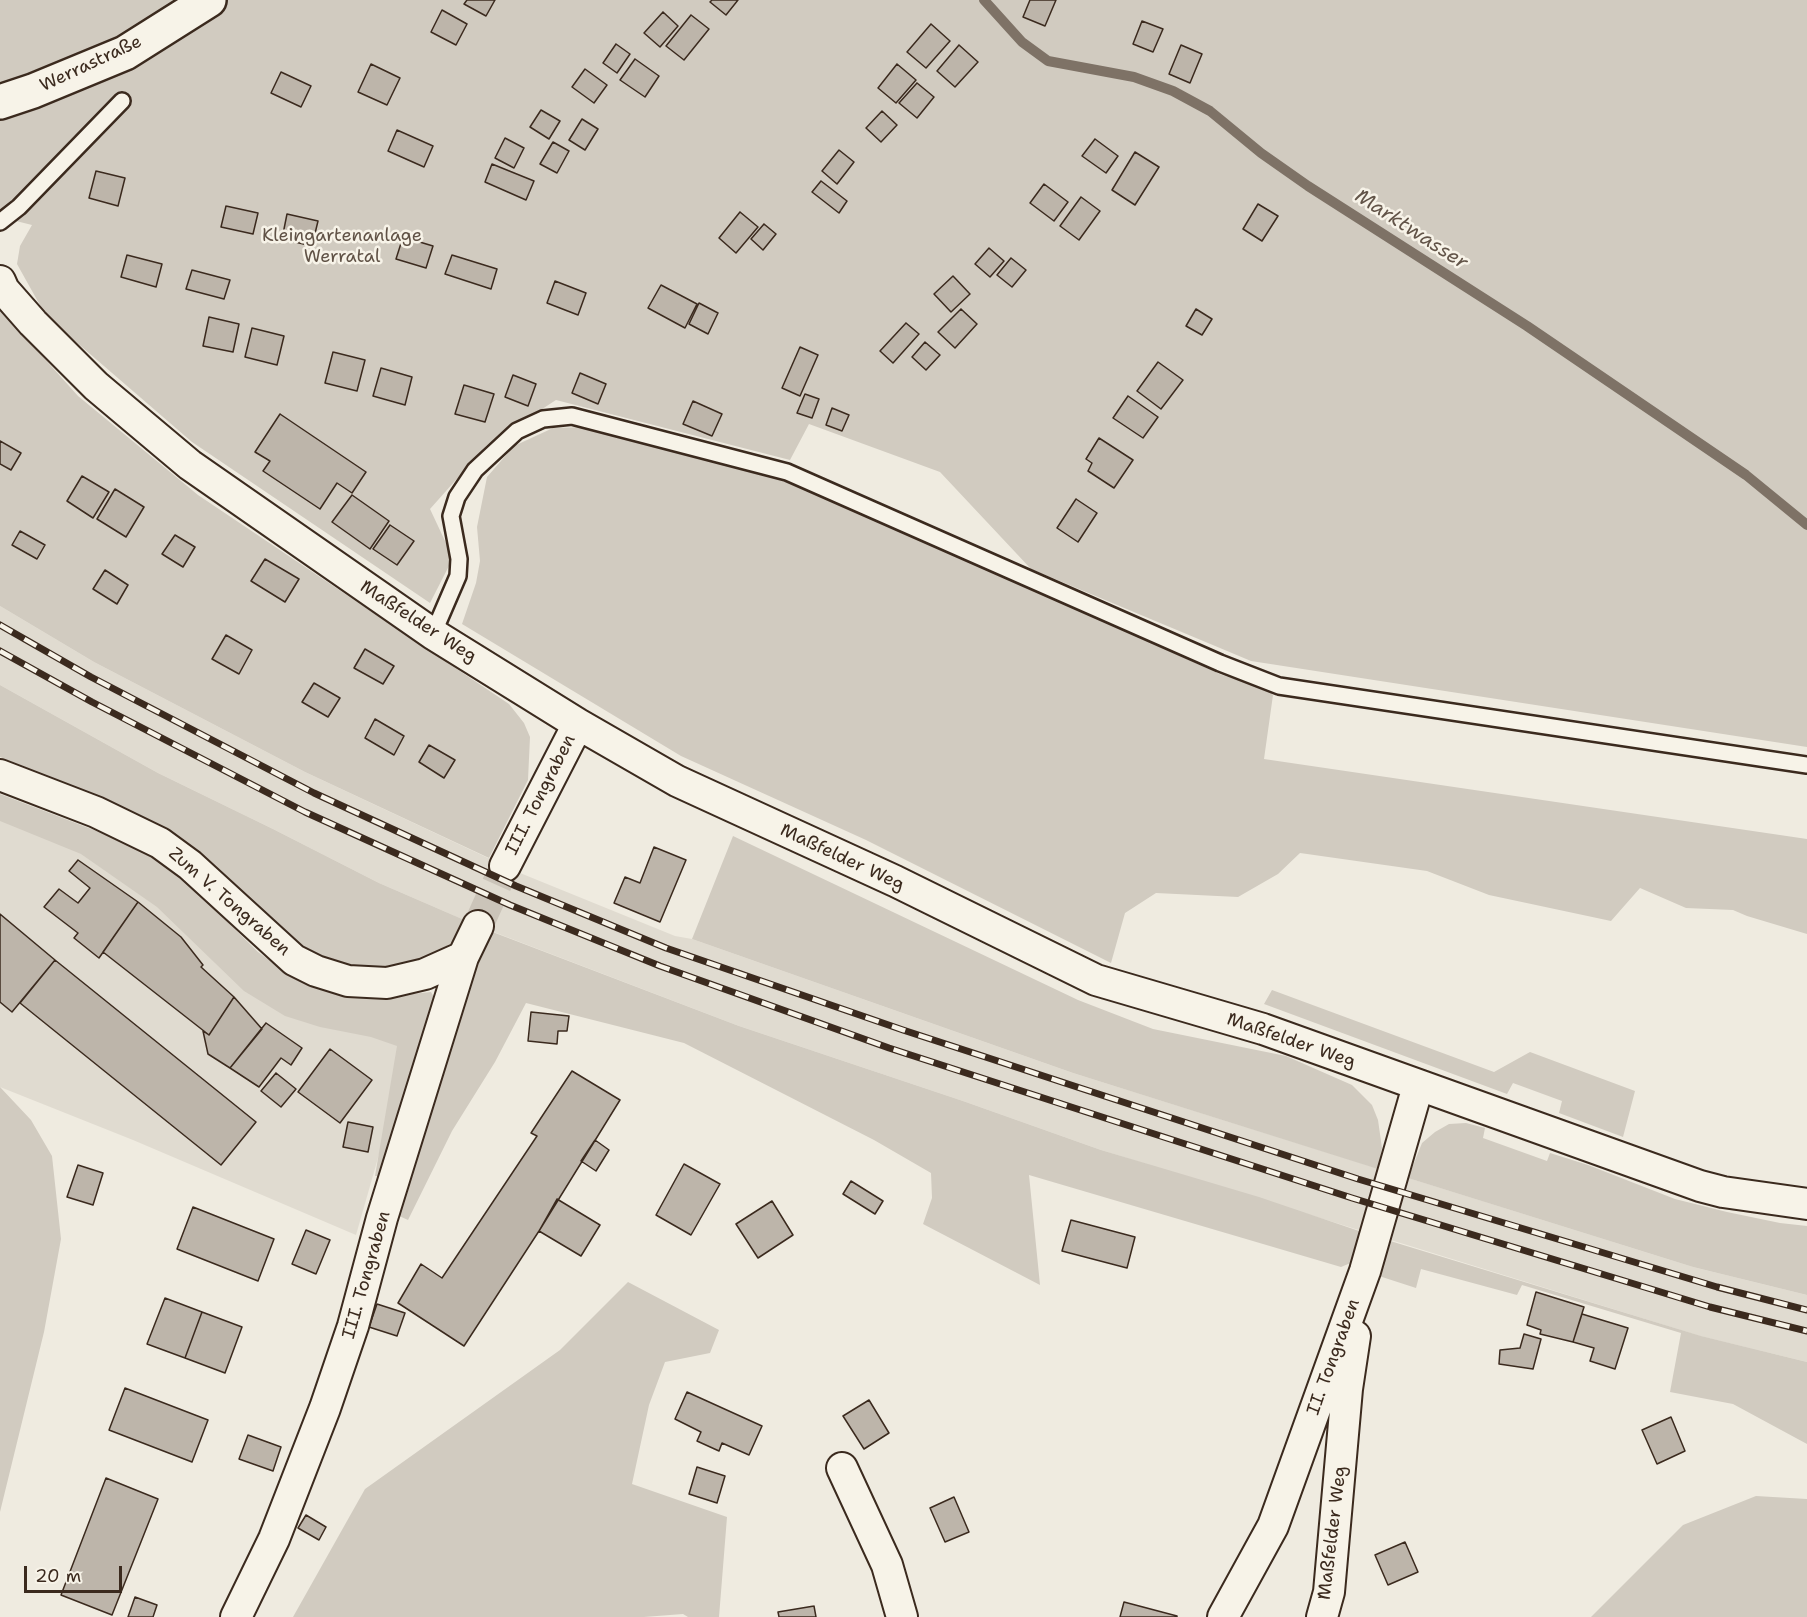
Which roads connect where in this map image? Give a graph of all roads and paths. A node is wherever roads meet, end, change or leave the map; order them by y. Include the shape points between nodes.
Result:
1 (209, 0) edge
2 (122, 101) dead end
3 (0, 102) edge
4 (0, 222) edge
5 (0, 281) edge
6 (433, 634) junction
7 (578, 724) junction
8 (1807, 765) edge
9 (0, 775) edge
10 (505, 866) tunnel mouth
11 (478, 926) tunnel mouth
12 (463, 957) junction
13 (1418, 1086) junction
14 (1807, 1204) edge
15 (1365, 1271) junction
16 (842, 1468) dead end
17 (236, 1617) edge
18 (902, 1617) edge
19 (1223, 1617) edge
20 (1322, 1617) edge

1 - 3 street, Werrastraße via 124,53
2 - 4 lane
5 - 6 street, Maßfelder Weg via 33,323 96,386 190,465
6 - 7 street, Maßfelder Weg
6 - 8 lane via 458,576 451,516 457,497 475,470 517,431 543,419 572,416 787,471 1279,686
7 - 10 street, III. Tongraben
7 - 13 street, Maßfelder Weg via 677,781 895,881 1096,980 1263,1029
9 - 12 street, Zum V. Tongraben via 96,812 160,843 190,865 294,960 316,971 348,981 387,983 425,974
11 - 12 street, III. Tongraben
12 - 17 street, III. Tongraben via 382,1218 353,1326 311,1448 274,1539
13 - 14 street, Maßfelder Weg via 1700,1186
13 - 15 street, II. Tongraben
15 - 19 street, II. Tongraben via 1273,1526
15 - 20 street, Maßfelder Weg via 1347,1389 1329,1592
16 - 18 street via 887,1565

